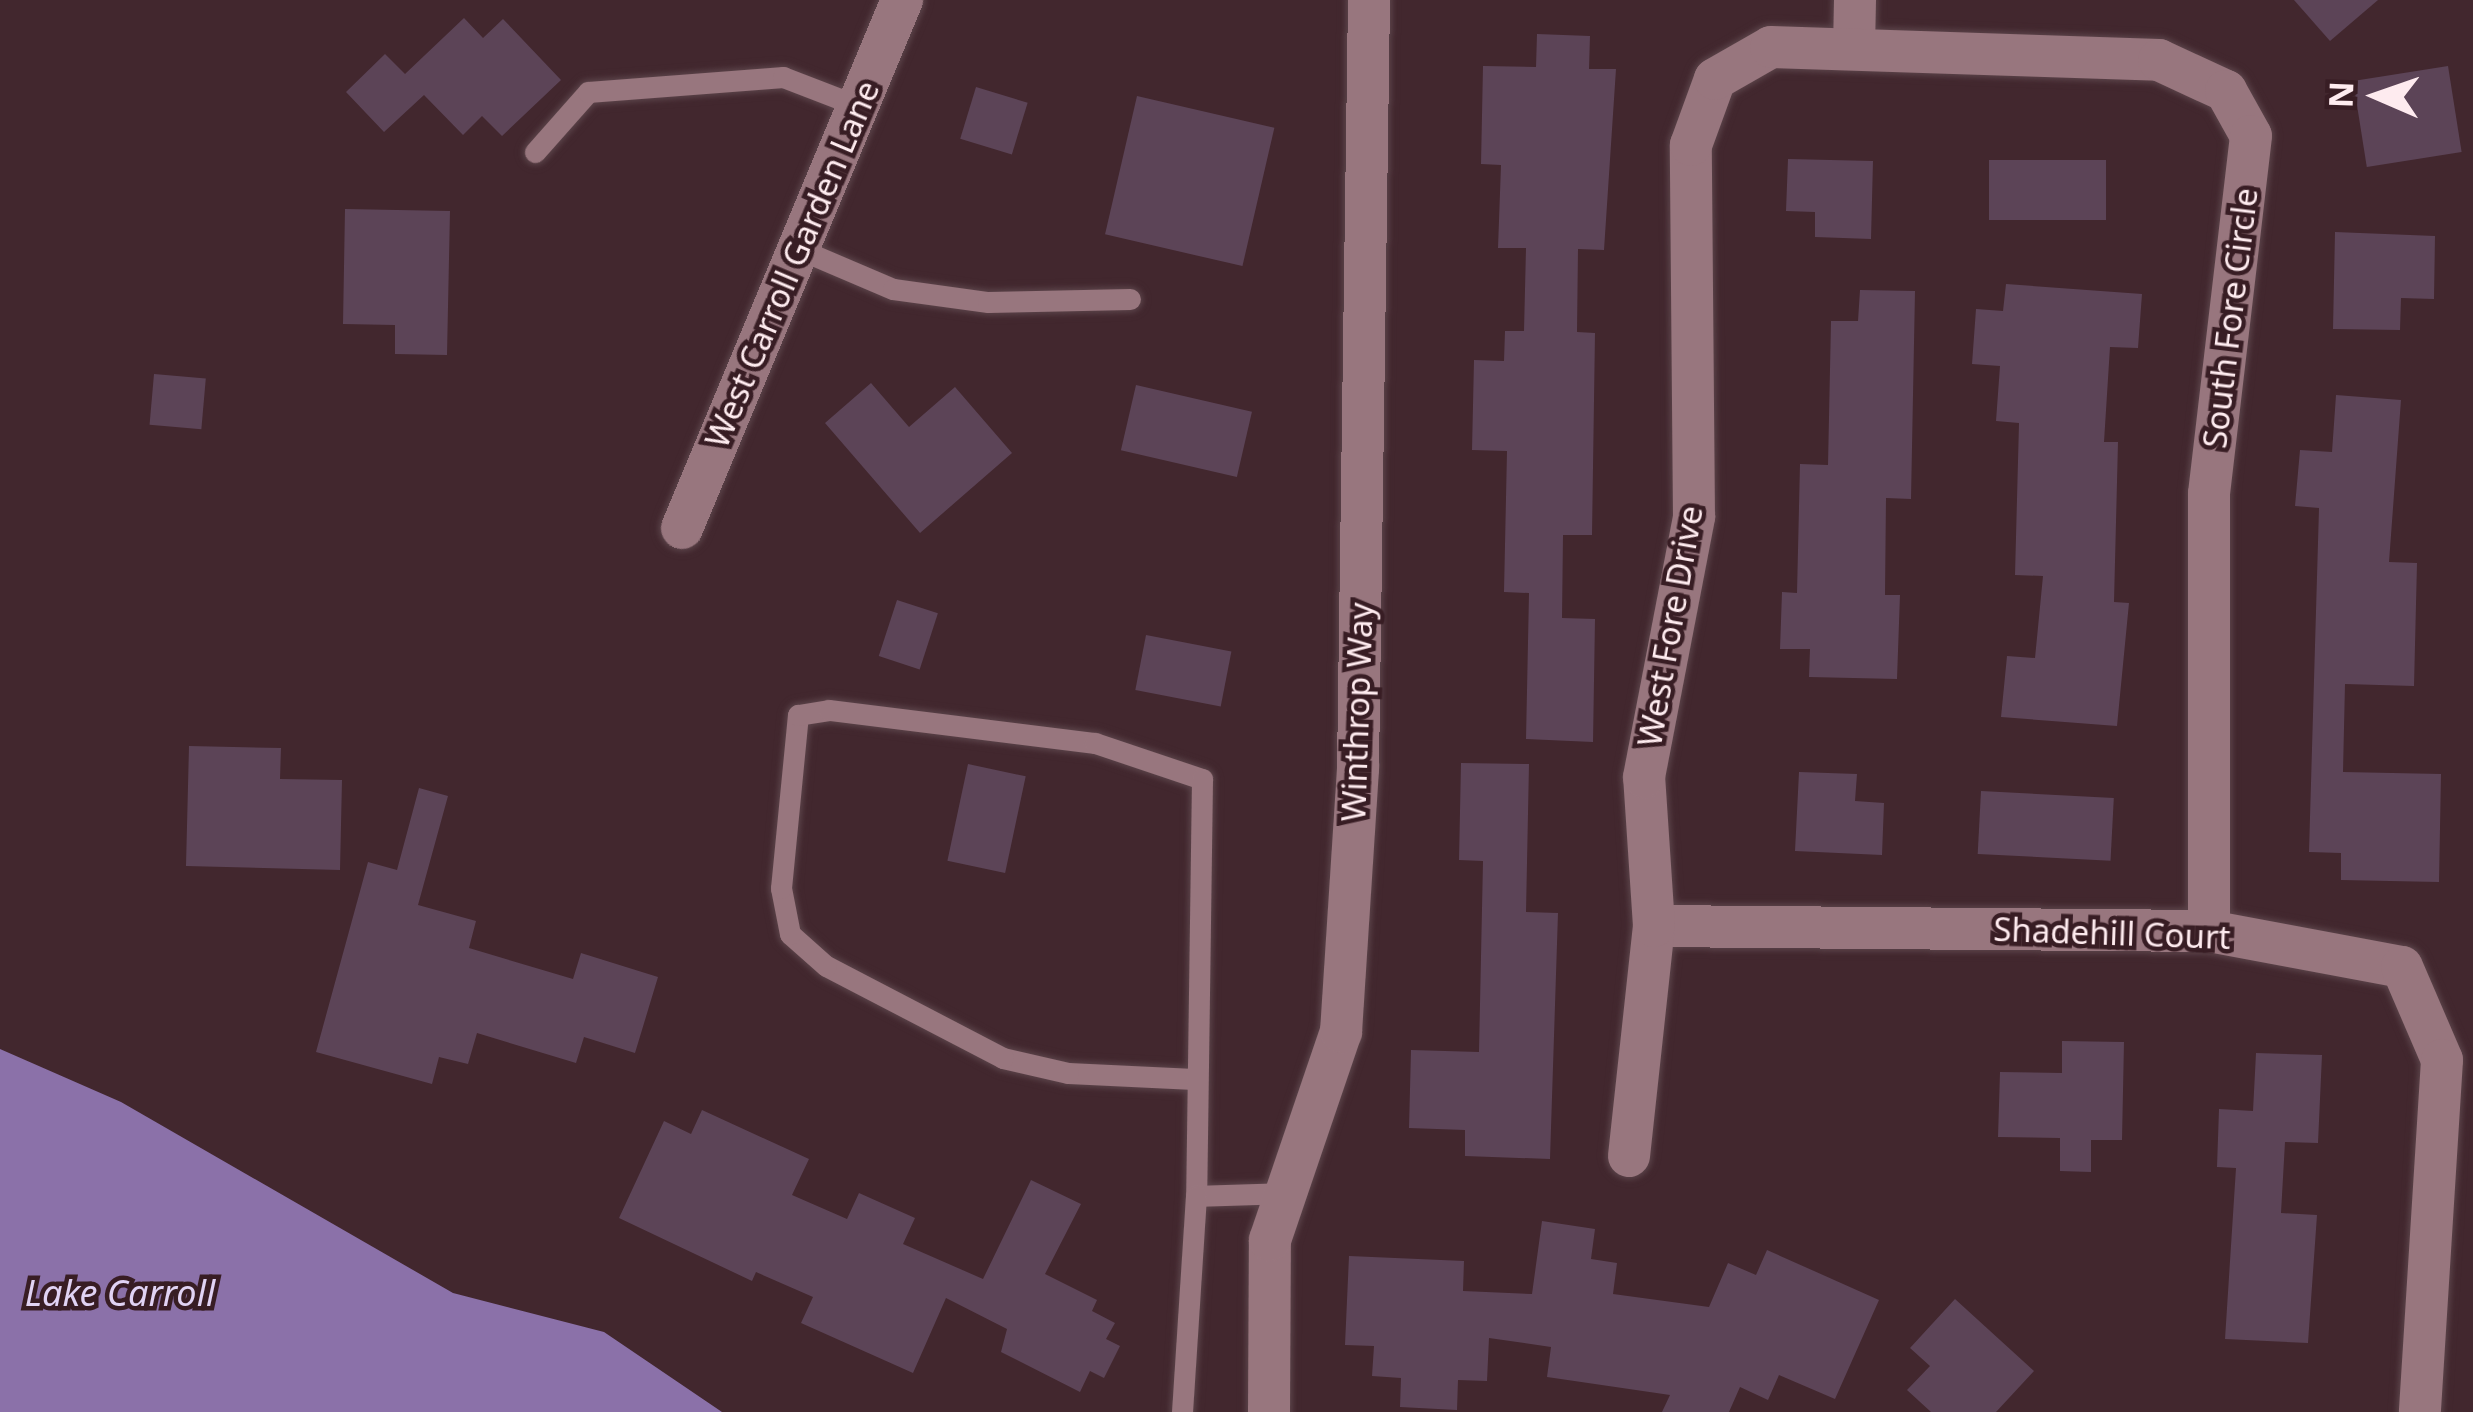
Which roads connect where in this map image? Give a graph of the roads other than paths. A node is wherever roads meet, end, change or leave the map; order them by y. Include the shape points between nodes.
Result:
1 (902, 0) edge
2 (1369, 0) edge
3 (1855, 0) edge
4 (1854, 48) junction
5 (858, 106) junction
6 (535, 152) dead end
7 (799, 249) junction
8 (1130, 299) dead end
9 (682, 528) dead end
10 (1654, 926) junction
11 (2210, 931) junction
12 (1195, 1079) junction
13 (1629, 1156) dead end
14 (1286, 1193) junction
15 (1196, 1196) junction
16 (1183, 1412) edge
17 (1269, 1412) edge
18 (2420, 1412) edge

1 - 5 street, West Carroll Garden Lane
2 - 14 street, Winthrop Way via 1358,768 1341,1032
3 - 4 street
4 - 10 street, West Fore Drive via 1772,47 1715,79 1691,145 1694,518 1644,777
4 - 11 street, South Fore Circle via 2159,60 2226,91 2251,136 2209,494
5 - 6 lane via 783,76 587,92
5 - 7 street, West Carroll Garden Lane
7 - 8 lane via 892,289 988,302
7 - 9 street, West Carroll Garden Lane
10 - 11 street, Shadehill Court
10 - 13 street, West Fore Drive
11 - 18 street, Shadehill Court via 2402,968 2442,1060
12 - 12 lane via 1202,779 1095,743 829,710 798,715 781,888 790,934 826,967 1003,1058 1068,1073
12 - 15 lane
14 - 15 lane
14 - 17 street, Winthrop Way via 1270,1240
15 - 16 lane

